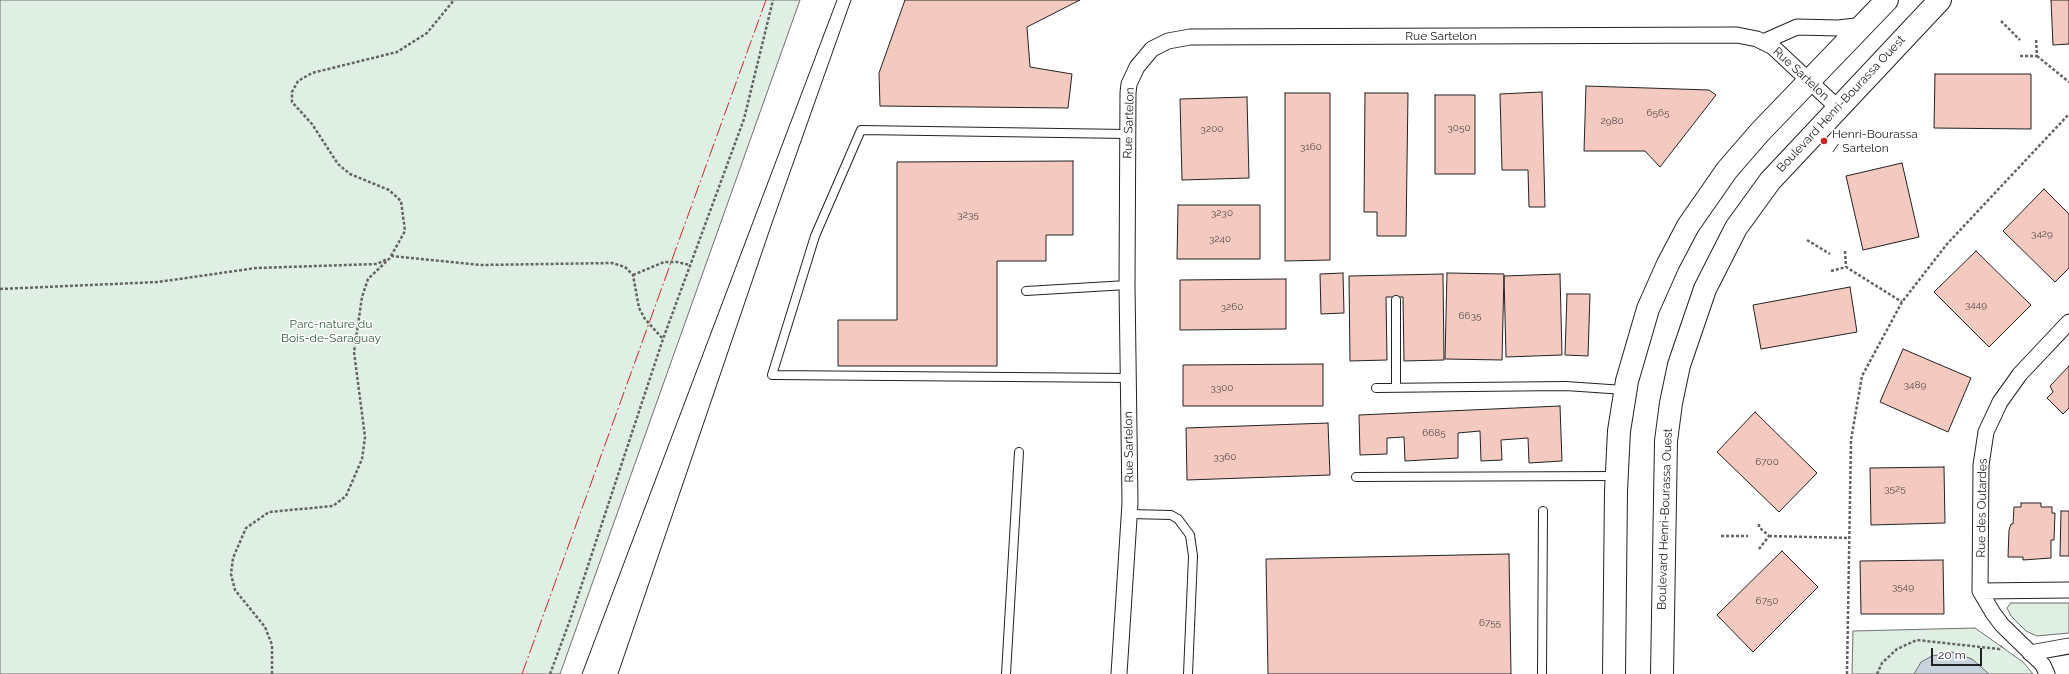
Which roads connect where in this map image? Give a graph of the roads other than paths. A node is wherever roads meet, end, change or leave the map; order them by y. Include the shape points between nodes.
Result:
1 (1887, 0) edge
2 (1940, 0) edge
3 (1865, 23) junction
4 (1764, 42) junction
5 (1808, 81) junction
6 (1837, 108) junction
7 (1127, 134) junction
8 (1127, 285) junction
9 (1026, 291) dead end
10 (1396, 300) dead end
11 (2069, 322) edge
12 (1128, 378) junction
13 (1376, 388) dead end
14 (1396, 388) junction
15 (1625, 390) junction
16 (1019, 452) dead end
17 (1617, 476) junction
18 (1356, 477) dead end
19 (1543, 511) dead end
20 (1130, 514) junction
21 (1980, 590) junction
22 (2069, 590) edge
23 (2069, 646) edge
24 (2030, 652) junction
25 (1006, 674) edge
26 (1119, 674) edge
27 (1188, 674) edge
28 (1542, 674) edge
29 (1614, 674) edge
30 (1662, 674) edge
31 (2047, 674) edge

1 - 3 main road
2 - 6 main road, Boulevard Henri-Bourassa Ouest
3 - 4 street, Rue Sartelon via 1848,27 1797,27
3 - 5 main road
4 - 5 street, Rue Sartelon via 1781,54
4 - 7 street, Rue Sartelon via 1748,36 1724,34 1177,39 1152,49 1137,67 1129,84
5 - 6 street, Rue Sartelon
5 - 15 main road via 1737,158 1712,189 1688,226 1648,309
6 - 30 main road, Boulevard Henri-Bourassa Ouest via 1782,165 1752,203 1711,275 1684,347 1671,403 1666,441
7 - 8 street, Rue Sartelon
7 - 12 lane via 861,130 815,236 772,375
8 - 9 lane
8 - 12 street, Rue Sartelon
10 - 14 lane
11 - 21 street, Rue des Outardes via 2020,374 2000,402 1986,432 1981,465
12 - 20 street, Rue Sartelon
13 - 14 lane
14 - 15 lane via 1566,386
15 - 17 main road via 1619,431
16 - 25 lane
17 - 18 lane
17 - 29 main road
19 - 28 lane
20 - 26 street, Rue Sartelon
20 - 27 lane via 1171,515 1178,519 1190,535 1193,556
21 - 22 street
21 - 24 street, Rue des Outardes via 1993,613
23 - 24 street
24 - 31 street, Rue des Outardes via 2043,665

